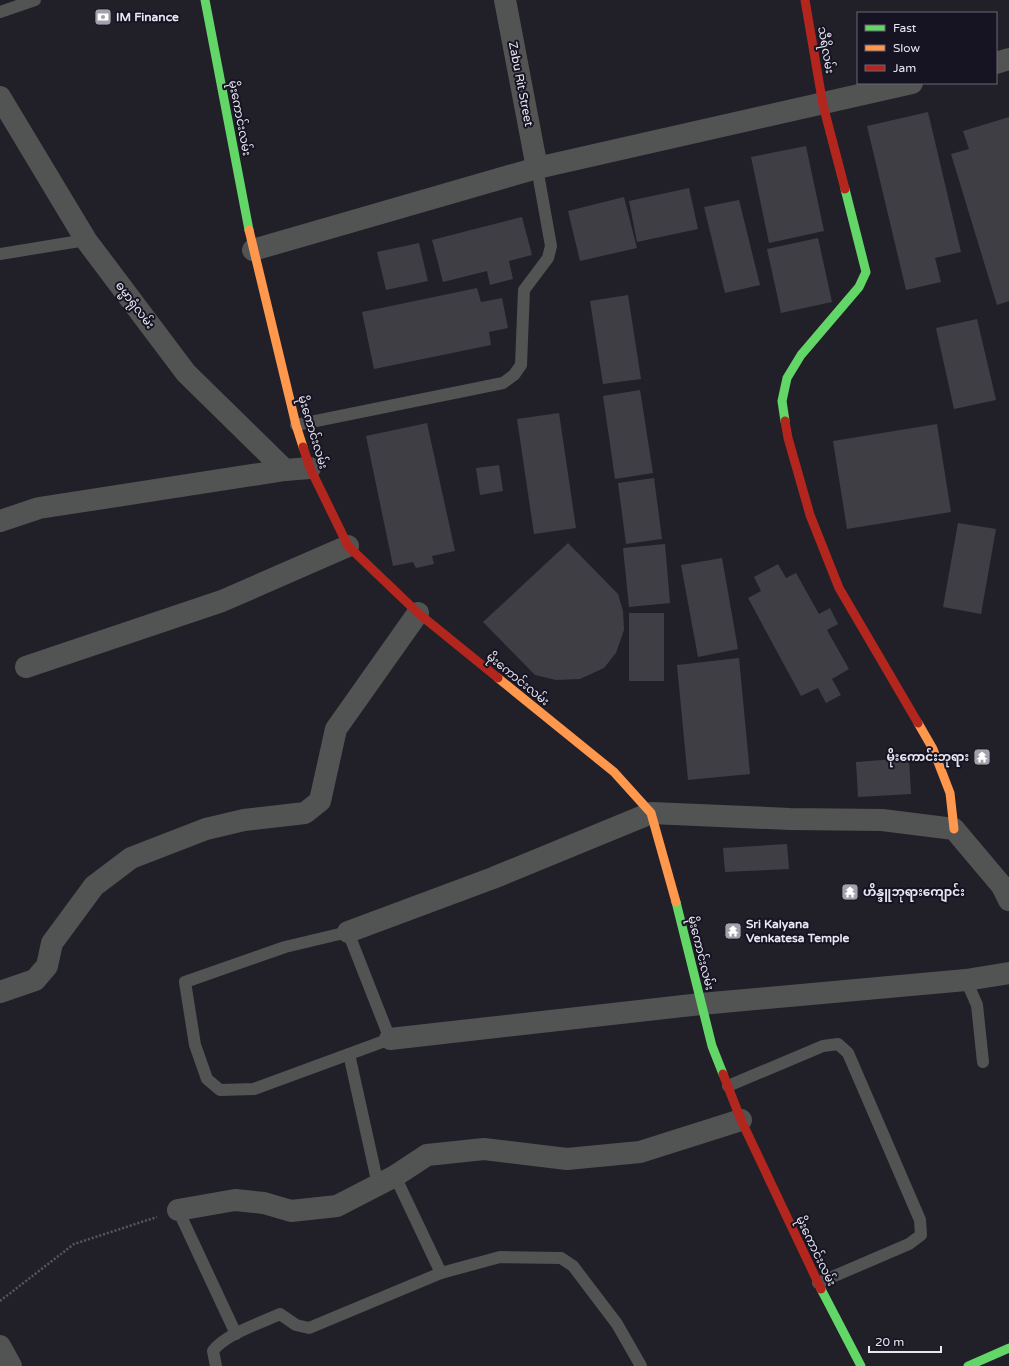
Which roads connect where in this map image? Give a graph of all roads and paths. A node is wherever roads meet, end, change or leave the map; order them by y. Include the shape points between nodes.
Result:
1 (35, 0) edge
2 (204, 0) edge
3 (505, 0) edge
4 (805, 0) edge
5 (0, 12) edge
6 (1009, 59) edge
7 (997, 62) edge
8 (908, 84) edge
9 (0, 97) edge
10 (823, 105) junction
11 (537, 168) junction
12 (86, 240) junction
13 (253, 250) junction
14 (0, 254) edge
15 (296, 425) junction
16 (310, 468) junction
17 (286, 470) junction
18 (0, 522) edge
19 (348, 546) junction
20 (418, 613) junction
21 (26, 667) dead end
22 (651, 813) junction
23 (954, 829) junction
24 (1007, 890) edge
25 (348, 932) junction
26 (1009, 973) edge
27 (966, 980) junction
28 (0, 992) edge
29 (701, 1004) junction
30 (390, 1039) junction
31 (349, 1054) junction
32 (983, 1062) dead end
33 (728, 1086) junction
34 (741, 1120) junction
35 (387, 1180) junction
36 (178, 1210) junction
37 (442, 1273) junction
38 (818, 1283) junction
39 (0, 1301) edge
40 (236, 1334) junction
41 (0, 1346) edge
42 (1009, 1348) edge
43 (11, 1366) edge
44 (216, 1366) edge
45 (642, 1366) edge
46 (862, 1366) edge
47 (968, 1366) edge

1 - 5 lane
2 - 13 main road, မိုးကောင်းလမ်း
3 - 11 street, Zabu Rit Street
4 - 10 main road, သီရိလမ်း
6 - 7 street
8 - 10 street
9 - 12 street, ဓမ္မာရုံလမ်း
10 - 11 street
10 - 23 main road, သီရိလမ်း via 866,272 859,287 802,355 787,378 782,401 788,438 810,515 839,588 933,749 950,794
11 - 13 street
11 - 15 lane via 551,246 548,258 524,290 521,365 514,375 503,383
12 - 14 lane
12 - 17 street, ဓမ္မာရုံလမ်း via 186,373
13 - 15 main road, မိုးကောင်းလမ်း
15 - 16 main road, မိုးကောင်းလမ်း
16 - 17 street
16 - 19 main road, မိုးကောင်းလမ်း
17 - 18 street via 39,508
19 - 20 main road, မိုးကောင်းလမ်း
19 - 21 street via 222,601
20 - 22 main road, မိုးကောင်းလမ်း via 614,772
20 - 28 street via 336,729 320,801 305,813 244,820 206,829 131,858 94,886 52,943 47,966 35,980
22 - 23 street via 882,820
22 - 25 street via 493,878
22 - 29 main road, မိုးကောင်းလမ်း via 669,873
23 - 24 street
25 - 30 lane
25 - 31 lane via 285,947 185,982 195,1045 207,1079 220,1090 254,1089
26 - 27 street
27 - 29 street
27 - 32 lane via 977,1005
29 - 30 street
29 - 33 main road, မိုးကောင်းလမ်း via 712,1046
30 - 31 lane
31 - 35 lane
33 - 34 main road, မိုးကောင်းလမ်း
33 - 38 lane via 824,1046 838,1044 848,1053 920,1220 921,1235 909,1244
34 - 35 street via 640,1152 567,1159 484,1149 428,1156
34 - 38 main road, မိုးကောင်းလမ်း
35 - 36 street via 337,1206 291,1211 264,1203 235,1200
35 - 37 lane
36 - 39 path via 74,1244
36 - 40 lane
37 - 40 lane via 309,1328 296,1325 280,1314
37 - 45 lane via 500,1257 561,1258 573,1266 582,1277 617,1324
38 - 46 main road, မိုးကောင်းလမ်း
40 - 44 lane via 217,1345 213,1351
41 - 43 street
42 - 47 main road

